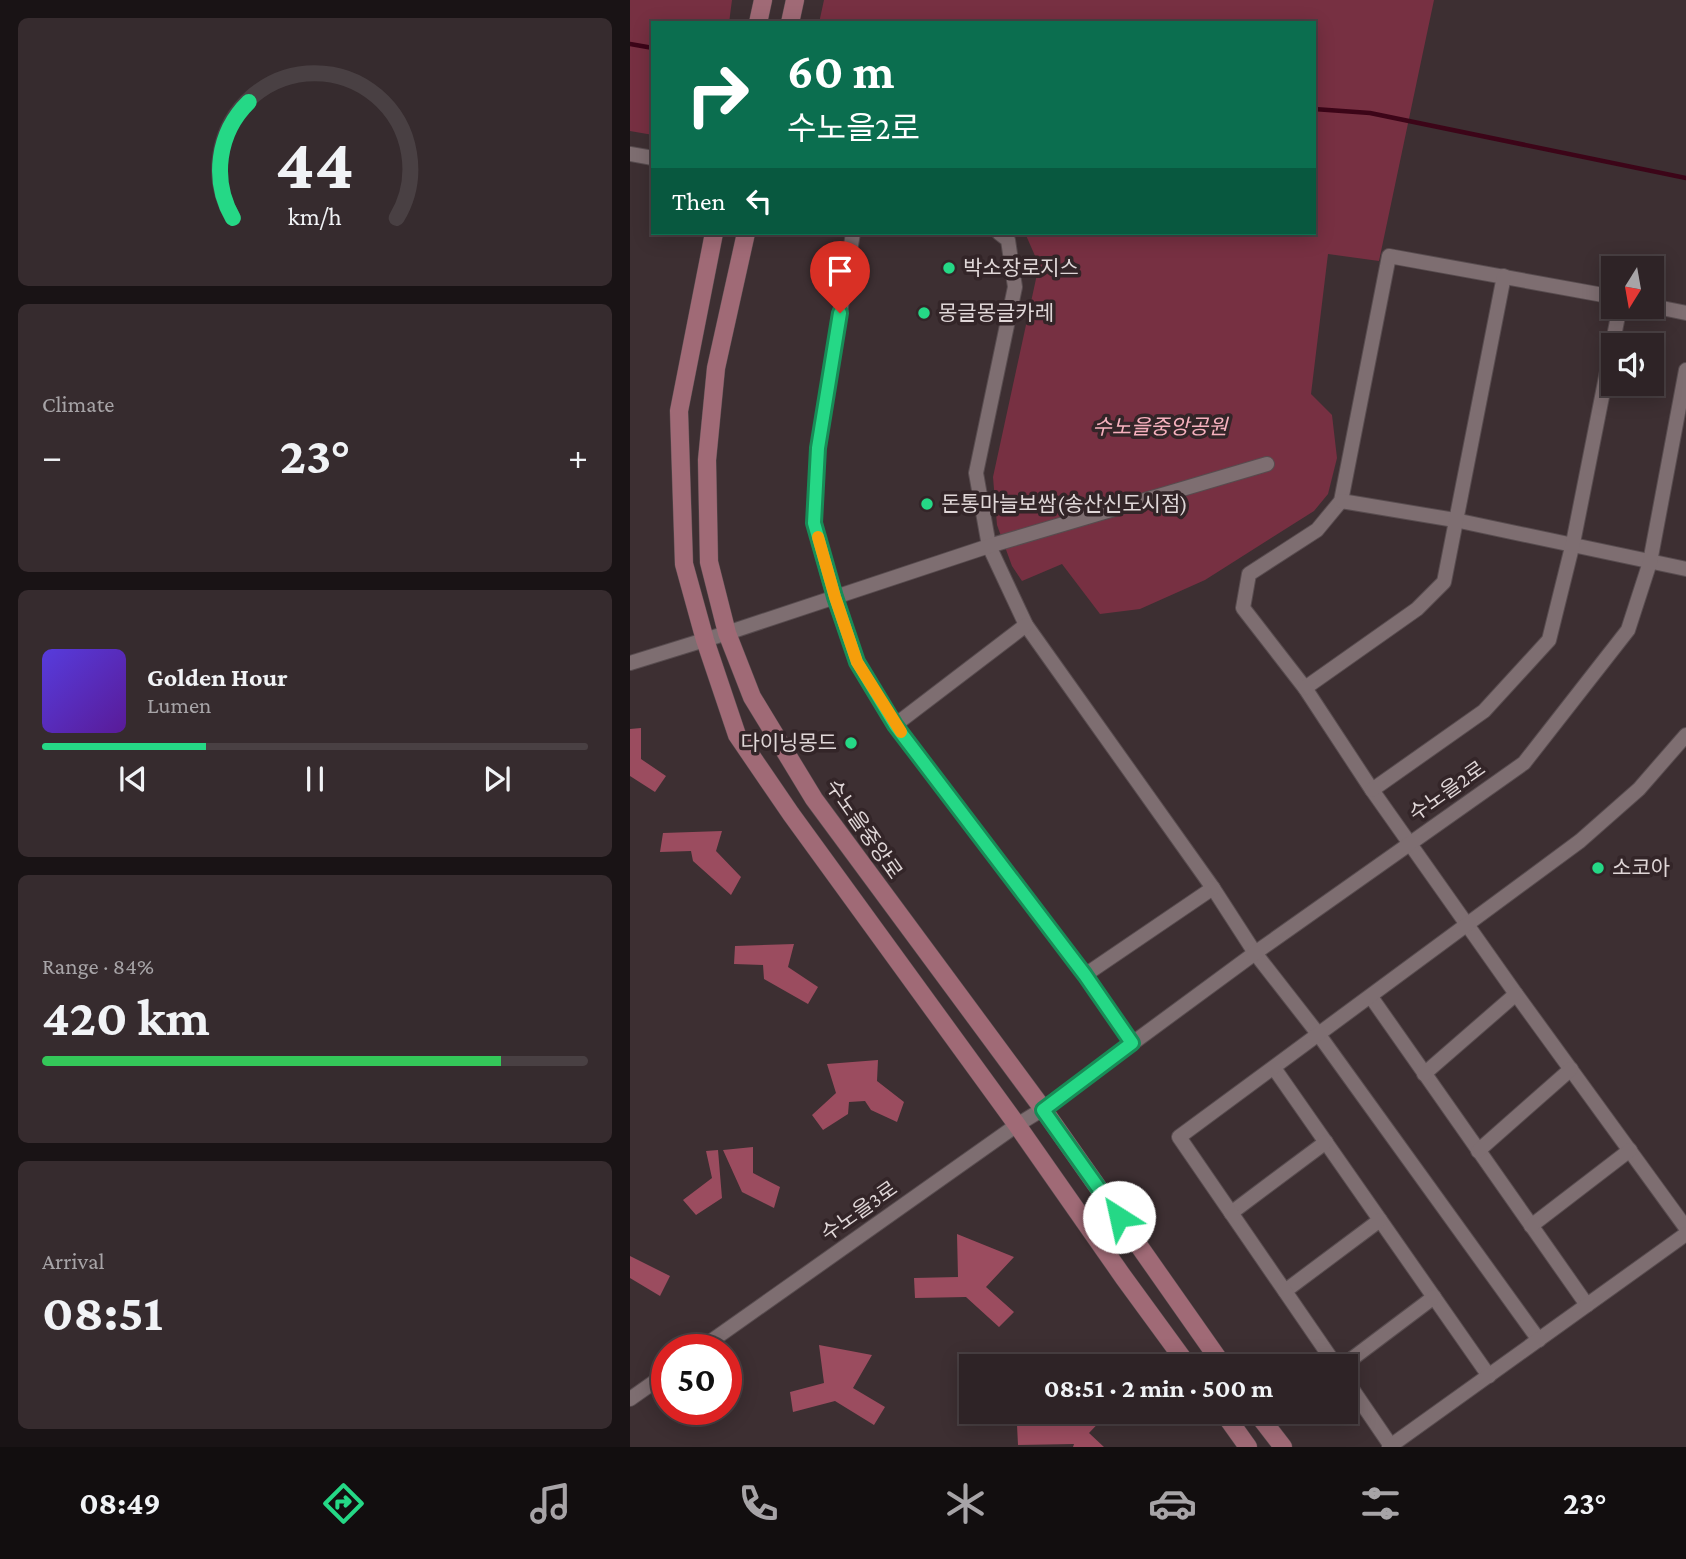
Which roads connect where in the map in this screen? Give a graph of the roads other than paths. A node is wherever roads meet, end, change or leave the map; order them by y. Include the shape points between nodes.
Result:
1 (763, 0) edge
2 (795, 0) edge
3 (758, 21) edge
4 (790, 21) edge
5 (630, 154) edge
6 (651, 158) edge
7 (714, 235) edge
8 (746, 235) edge
9 (853, 235) edge
10 (1002, 235) edge
11 (1504, 276) junction
12 (1601, 295) edge
13 (1664, 308) edge
14 (1686, 313) edge
15 (1617, 319) edge
16 (1686, 370) edge
17 (1267, 464) dead end
18 (1341, 501) junction
19 (1455, 520) junction
20 (1573, 543) junction
21 (989, 546) junction
22 (1650, 562) junction
23 (1686, 569) edge
24 (835, 597) junction
25 (1026, 625) junction
26 (727, 634) junction
27 (705, 640) junction
28 (630, 663) edge
29 (1305, 688) junction
30 (895, 725) junction
31 (1686, 734) edge
32 (1373, 790) junction
33 (1410, 842) junction
34 (1213, 888) junction
35 (1469, 925) junction
36 (1255, 953) junction
37 (1085, 975) junction
38 (1516, 994) junction
39 (1370, 997) junction
40 (1319, 1035) junction
41 (1132, 1043) junction
42 (1274, 1068) junction
43 (1571, 1069) junction
44 (1424, 1074) junction
45 (1043, 1110) junction
46 (1017, 1125) junction
47 (1326, 1142) junction
48 (1630, 1150) junction
49 (1478, 1151) junction
50 (1231, 1213) junction
51 (1380, 1220) junction
52 (1531, 1226) junction
53 (1686, 1228) edge
54 (1686, 1234) edge
55 (1285, 1291) junction
56 (1434, 1297) junction
57 (1587, 1305) junction
58 (721, 1334) edge
59 (1539, 1340) junction
60 (1180, 1354) edge
61 (1215, 1354) edge
62 (1330, 1354) edge
63 (1357, 1354) edge
64 (1489, 1376) junction
65 (651, 1384) edge
66 (1358, 1398) edge
67 (630, 1399) edge
68 (1232, 1424) edge
69 (1265, 1424) edge
70 (1390, 1446) edge
71 (1248, 1447) edge
72 (1283, 1447) edge

1 - 3 main road
2 - 4 main road
5 - 6 street
7 - 27 main road via 679,411 684,564
8 - 26 main road, 수노을중앙로 via 716,368 707,460 709,562
9 - 24 street via 818,448 814,523
10 - 21 street via 1008,240 1015,287 976,472
11 - 12 street
11 - 18 street via 1390,256
11 - 19 street
13 - 14 street
15 - 20 street
16 - 22 street, 수노을2로
17 - 21 street
18 - 19 street
18 - 29 street via 1317,530 1249,574 1243,608
19 - 20 street
19 - 29 street via 1444,582 1417,609
20 - 22 street
20 - 32 street via 1549,640 1485,711
21 - 24 street
21 - 25 street
22 - 23 street
22 - 33 street, 수노을2로 via 1628,630 1524,763
24 - 26 street
24 - 30 street via 857,662
25 - 30 street
25 - 34 street
26 - 27 street
26 - 45 main road, 수노을중앙로 via 752,696 814,799
27 - 28 street
27 - 46 main road via 737,734
29 - 32 street
30 - 37 street
31 - 35 street via 1639,789 1580,841
32 - 33 street
33 - 35 street
33 - 36 street, 수노을2로
34 - 36 street
34 - 37 street
35 - 38 street
35 - 39 street
36 - 40 street
36 - 41 street, 수노을2로
37 - 41 street
38 - 43 street
38 - 44 street
39 - 40 street
39 - 44 street
40 - 42 street
40 - 59 street
41 - 45 street, 수노을2로
42 - 47 street
42 - 50 street via 1179,1137
43 - 48 street
43 - 49 street
44 - 49 street
45 - 46 street, 수노을3로
45 - 61 main road, 수노을중앙로
46 - 58 street, 수노을3로
46 - 60 main road
47 - 50 street
47 - 51 street
48 - 52 street
48 - 53 street
49 - 52 street
50 - 55 street
51 - 55 street
51 - 56 street
52 - 57 street
54 - 57 street
55 - 62 street
56 - 63 street
56 - 64 street
57 - 59 street
59 - 64 street
64 - 70 street
65 - 67 street
66 - 70 street
68 - 71 main road
69 - 72 main road

